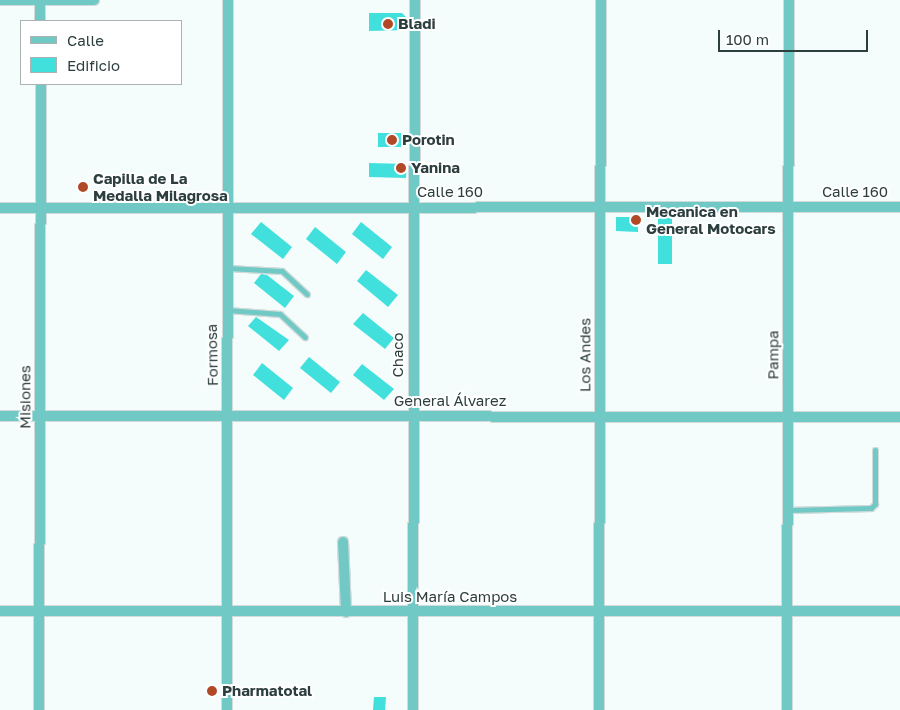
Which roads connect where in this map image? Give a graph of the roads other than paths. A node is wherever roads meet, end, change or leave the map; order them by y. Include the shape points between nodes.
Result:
1 (0, 0) edge
2 (40, 0) edge
3 (94, 0) edge
4 (228, 0) edge
5 (415, 0) edge
6 (601, 0) edge
7 (788, 0) edge
8 (40, 20) edge
9 (41, 85) edge
10 (600, 206) junction
11 (228, 207) junction
12 (414, 207) junction
13 (900, 207) edge
14 (0, 208) edge
15 (42, 208) junction
16 (788, 208) junction
17 (227, 268) junction
18 (307, 294) dead end
19 (226, 310) junction
20 (305, 337) dead end
21 (599, 415) junction
22 (0, 416) edge
23 (40, 416) junction
24 (227, 416) junction
25 (412, 416) junction
26 (788, 416) junction
27 (900, 417) edge
28 (875, 450) dead end
29 (788, 510) junction
30 (344, 542) dead end
31 (0, 611) edge
32 (40, 611) junction
33 (788, 611) junction
34 (900, 611) edge
35 (228, 612) junction
36 (346, 612) junction
37 (414, 612) junction
38 (601, 612) junction
39 (39, 710) edge
40 (228, 710) edge
41 (413, 710) edge
42 (599, 710) edge
43 (787, 710) edge

1 - 2 street
2 - 3 street
2 - 8 street
4 - 11 street, Formosa
5 - 12 street, Chaco
6 - 10 street, Los Andes
7 - 16 street, Pampa
9 - 15 street, Misiones
10 - 12 street, Calle 160
10 - 16 street, Calle 160
10 - 21 street, Los Andes
11 - 12 street, Calle 160
11 - 15 street, Calle 160
11 - 17 street, Formosa
12 - 25 street, Chaco
13 - 16 street, Calle 160
14 - 15 street, Calle 160
15 - 23 street, Misiones
16 - 26 street, Pampa
17 - 18 lane via 282,271
17 - 19 street, Formosa
19 - 20 lane via 280,314
19 - 24 street, Formosa
21 - 25 street, General Álvarez
21 - 26 street, General Álvarez
21 - 38 street, Los Andes
22 - 23 street, General Álvarez
23 - 24 street, General Álvarez
23 - 32 street, Misiones
24 - 25 street, General Álvarez
24 - 35 street, Formosa
25 - 37 street, Chaco
26 - 27 street, General Álvarez
26 - 29 street, Pampa
28 - 29 lane via 875,504 871,508
29 - 33 street, Pampa
30 - 36 street
31 - 32 street, Luis María Campos
32 - 35 street, Luis María Campos
32 - 39 street, Misiones
33 - 34 street, Luis María Campos
33 - 38 street, Luis María Campos
33 - 43 street, Pampa
35 - 36 street, Luis María Campos
35 - 40 street, Formosa
36 - 37 street, Luis María Campos
37 - 38 street, Luis María Campos
37 - 41 street, Chaco
38 - 42 street, Los Andes

